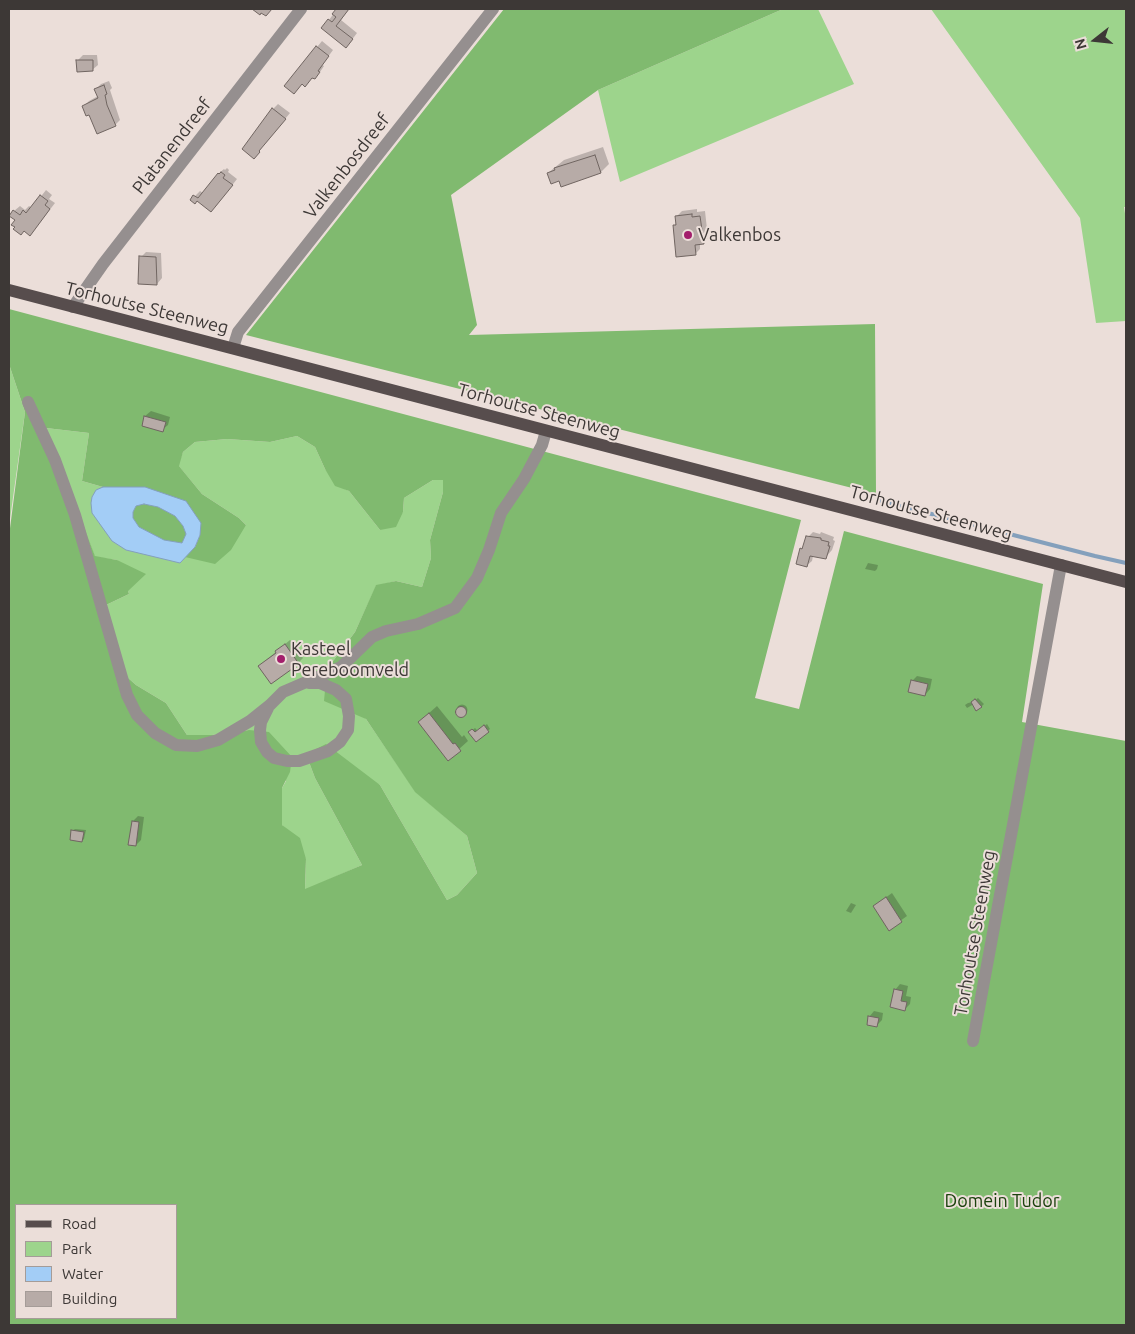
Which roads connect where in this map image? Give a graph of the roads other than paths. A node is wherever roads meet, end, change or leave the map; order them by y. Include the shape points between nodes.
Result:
1 (302, 9) edge
2 (493, 9) edge
3 (9, 290) edge
4 (73, 307) junction
5 (233, 348) junction
6 (28, 402) dead end
7 (546, 432) junction
8 (1060, 565) junction
9 (1126, 582) edge
10 (302, 682) junction
11 (270, 705) junction
12 (973, 1041) dead end

1 - 4 street, Platanendreef
2 - 5 street, Valkenbosdreef via 238,332
3 - 4 main road, Torhoutse Steenweg
4 - 5 main road, Torhoutse Steenweg
5 - 7 main road, Torhoutse Steenweg
6 - 11 street via 56,460 127,696 137,715 155,733 176,745 197,746 218,740
7 - 8 main road, Torhoutse Steenweg
7 - 10 street via 524,479 501,513 477,578 454,608 418,624 386,631 372,638 341,667
8 - 9 main road, Torhoutse Steenweg
8 - 12 street, Torhoutse Steenweg
10 - 11 street via 282,692
10 - 11 street via 320,683 346,699 348,730 328,751 299,761 274,758 267,752 260,730

